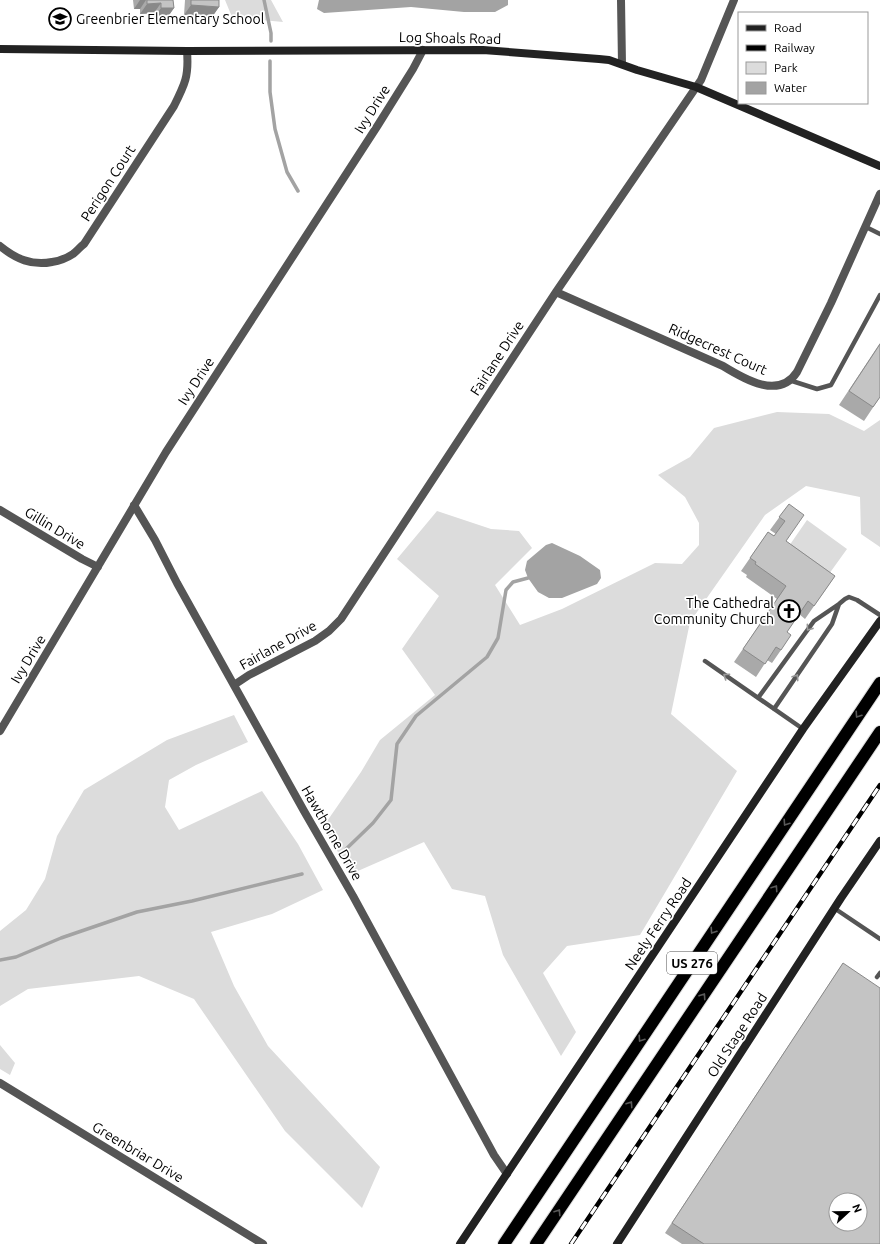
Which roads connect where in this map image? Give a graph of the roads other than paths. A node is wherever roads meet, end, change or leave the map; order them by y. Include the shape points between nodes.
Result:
1 (621, 0) edge
2 (734, 0) edge
3 (0, 49) edge
4 (423, 50) junction
5 (187, 51) junction
6 (622, 64) junction
7 (696, 87) junction
8 (880, 166) edge
9 (879, 197) edge
10 (866, 227) junction
11 (880, 234) edge
12 (0, 246) edge
13 (556, 292) junction
14 (880, 295) edge
15 (789, 380) junction
16 (134, 505) junction
17 (0, 510) edge
18 (98, 567) junction
19 (839, 604) junction
20 (880, 615) edge
21 (880, 620) edge
22 (705, 661) dead end
23 (880, 683) edge
24 (234, 685) junction
25 (758, 698) junction
26 (774, 709) junction
27 (803, 729) junction
28 (0, 732) edge
29 (880, 732) edge
30 (880, 841) edge
31 (834, 908) junction
32 (880, 939) edge
33 (0, 1083) edge
34 (507, 1174) junction
35 (263, 1244) edge
36 (460, 1244) edge
37 (504, 1244) edge
38 (536, 1244) edge
39 (617, 1244) edge

1 - 6 street
2 - 7 street, Fairlane Drive
3 - 5 street, Log Shoals Road
4 - 5 street, Log Shoals Road
4 - 6 street, Log Shoals Road via 548,54 599,58
4 - 16 street, Ivy Drive via 378,125
5 - 12 street, Perigon Court via 188,68 184,88 84,244 72,255 41,264 10,254
6 - 7 street, Log Shoals Road
7 - 8 street, Log Shoals Road
7 - 13 street, Fairlane Drive
9 - 10 street
10 - 11 lane
10 - 15 street via 797,372
13 - 15 street, Ridgecrest Court via 723,366 742,377 771,386
13 - 24 street, Fairlane Drive via 341,619 315,641
14 - 15 lane via 830,385 817,389
16 - 18 street, Ivy Drive
16 - 24 street, Hawthorne Drive
17 - 18 street, Gillin Drive
18 - 28 street, Ivy Drive
19 - 20 lane via 849,597
19 -> 25 lane via 814,621
26 -> 19 lane via 832,624
21 - 27 street, Neely Ferry Road
25 -> 22 lane
23 -> 37 highway, US 276
24 - 34 street, Hawthorne Drive via 494,1155
25 - 26 lane
26 - 27 lane
27 - 34 street, Neely Ferry Road
38 -> 29 highway, US 276
30 - 31 street, Old Stage Road
31 - 32 lane
31 - 39 street, Old Stage Road
33 - 35 street, Greenbriar Drive
34 - 36 street, Neely Ferry Road

